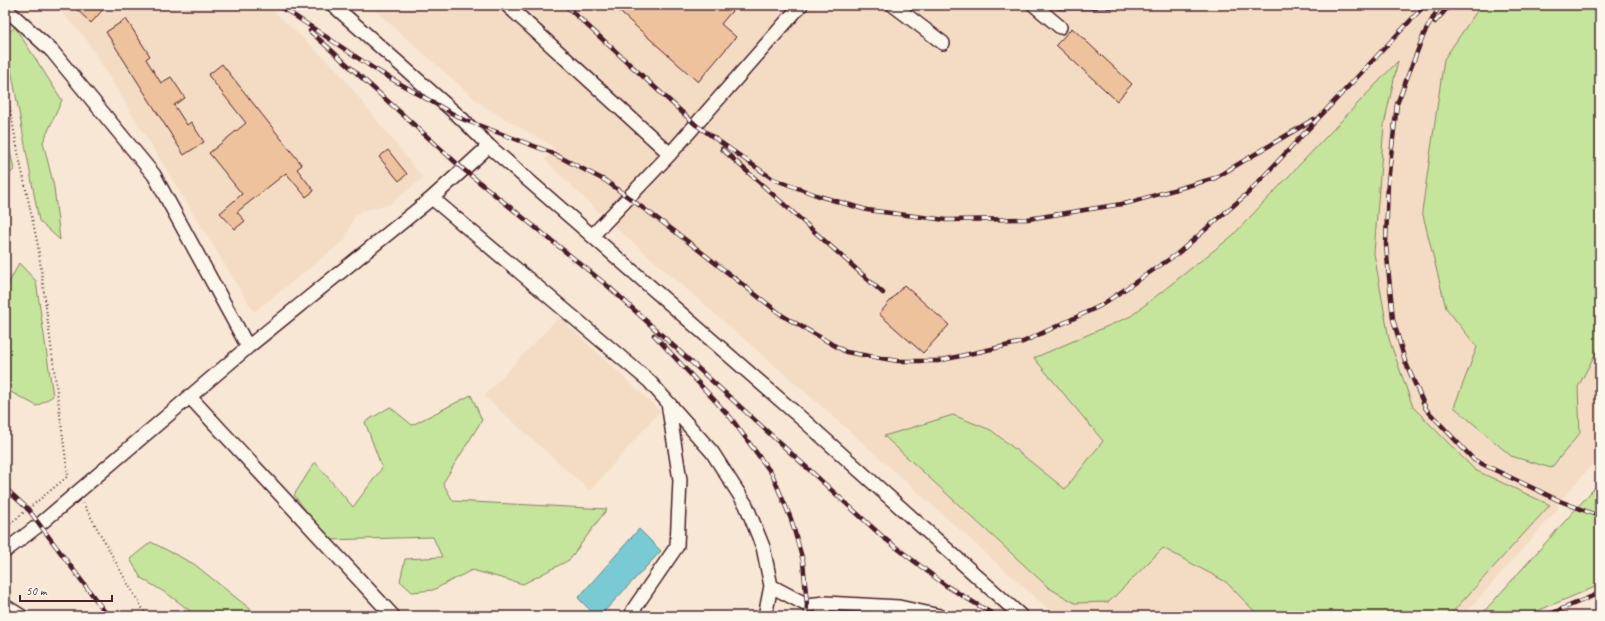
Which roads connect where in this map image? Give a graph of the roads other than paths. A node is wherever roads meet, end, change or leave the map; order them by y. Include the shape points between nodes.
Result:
1 (333, 5) edge
2 (506, 5) edge
3 (801, 5) edge
4 (893, 5) edge
5 (1034, 5) edge
6 (5, 8) edge
7 (1060, 26) dead end
8 (943, 43) dead end
9 (489, 146) junction
10 (670, 154) junction
11 (432, 198) junction
12 (592, 236) junction
13 (248, 347) junction
14 (189, 396) junction
15 (668, 403) junction
16 (5, 551) edge
17 (771, 586) junction
18 (825, 603) junction
19 (5, 606) edge
20 (21, 616) edge
21 (393, 616) edge
22 (632, 616) edge
23 (765, 616) edge
24 (822, 616) edge
25 (940, 616) edge
26 (1021, 616) edge

1 - 9 street
2 - 10 street
3 - 10 street
4 - 8 street
5 - 7 street
6 - 13 street via 52,51 154,175
9 - 11 street
9 - 12 street
10 - 12 street
11 - 13 street
11 - 15 street via 649,381
12 - 26 street via 809,425
13 - 14 street
14 - 16 street
14 - 21 street
15 - 17 street via 712,452 746,505 763,547
15 - 22 street via 680,480 677,546 632,610
17 - 18 street via 807,605
17 - 23 street
18 - 24 street
18 - 25 street via 899,607
19 - 20 street

